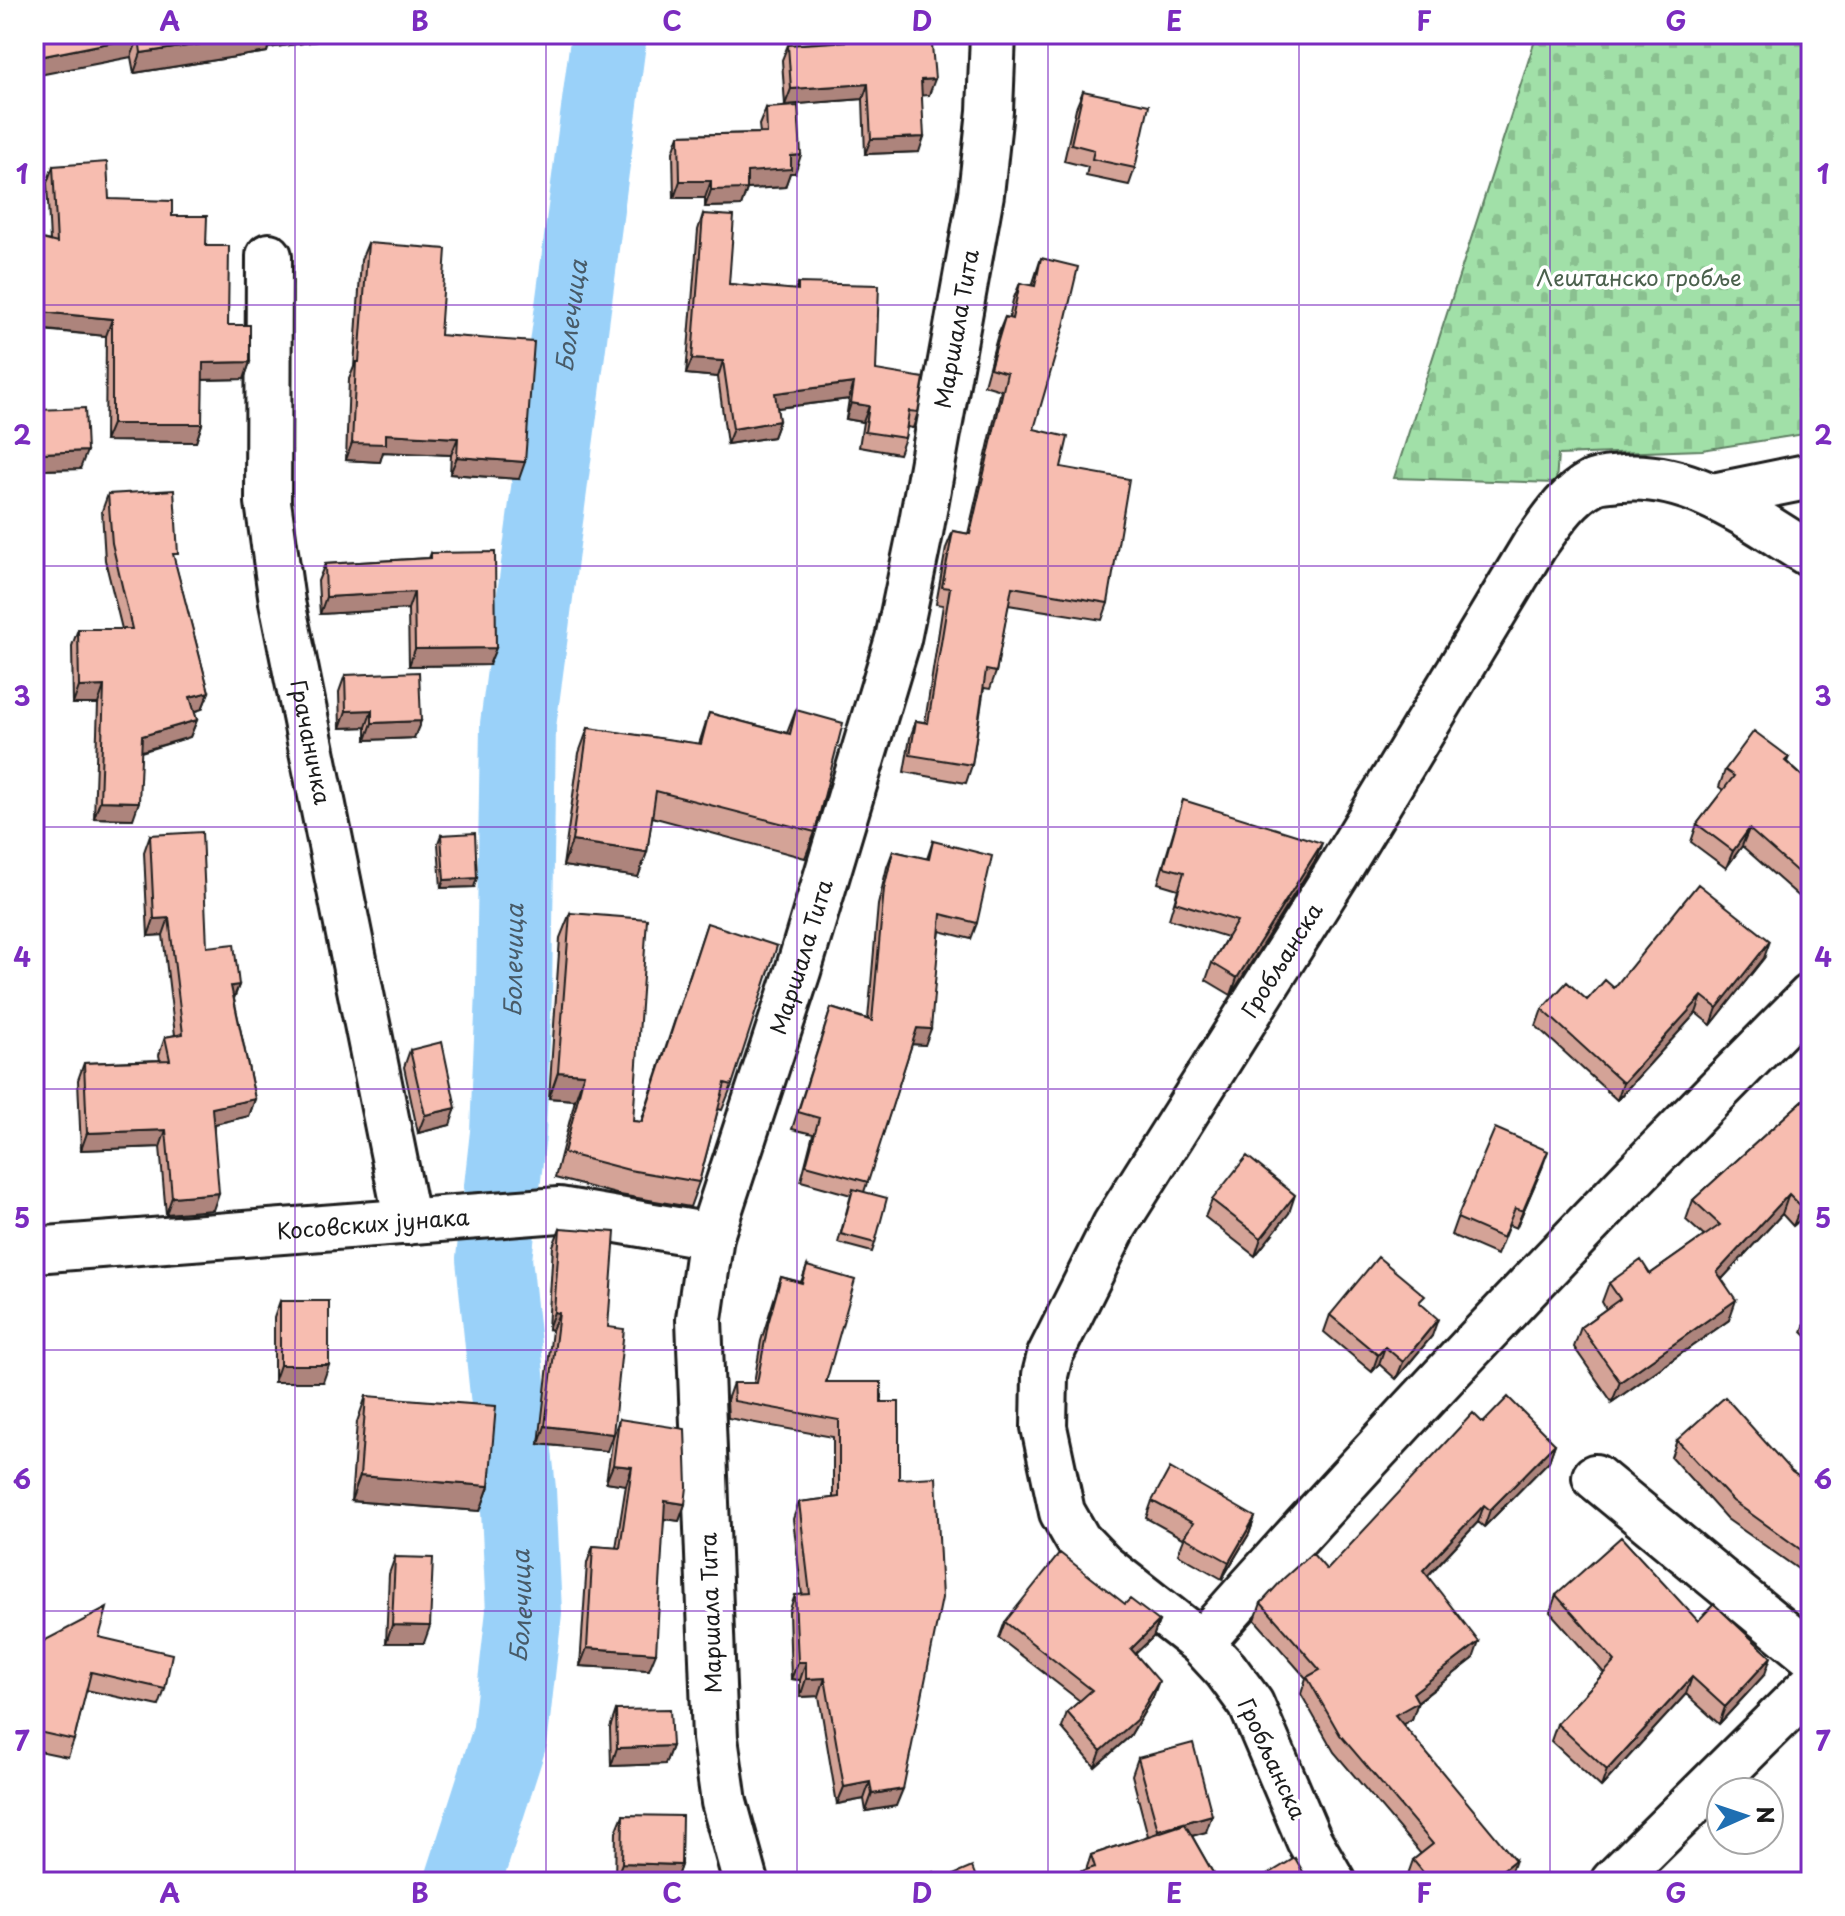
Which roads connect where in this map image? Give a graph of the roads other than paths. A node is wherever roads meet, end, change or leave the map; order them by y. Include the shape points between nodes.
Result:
1 (993, 34) edge
2 (269, 256) dead end
3 (1811, 476) edge
4 (1713, 496) junction
5 (1811, 555) edge
6 (1811, 996) edge
7 (407, 1222) junction
8 (711, 1236) junction
9 (34, 1250) edge
10 (1595, 1477) dead end
11 (1201, 1643) junction
12 (1811, 1655) edge
13 (1811, 1686) edge
14 (734, 1876) edge
15 (1333, 1882) edge
16 (1613, 1882) edge

1 - 8 street, Маршала Тита via 981,194 898,639
2 - 7 street, Грачаничка via 270,517 285,618
3 - 4 street
4 - 5 street, Гробљанска
4 - 11 street, Гробљанска via 1661,477 1635,477 1592,483 1562,507 1115,1225 1050,1355 1044,1427 1062,1512 1078,1540 1103,1566
6 - 11 street via 1336,1490
7 - 8 street, Косовских јунака via 559,1210
7 - 9 street, Косовских јунака
8 - 14 street, Маршала Тита via 699,1329 715,1738
10 - 12 street
11 - 15 street, Гробљанска via 1251,1704 1309,1840
13 - 16 street

